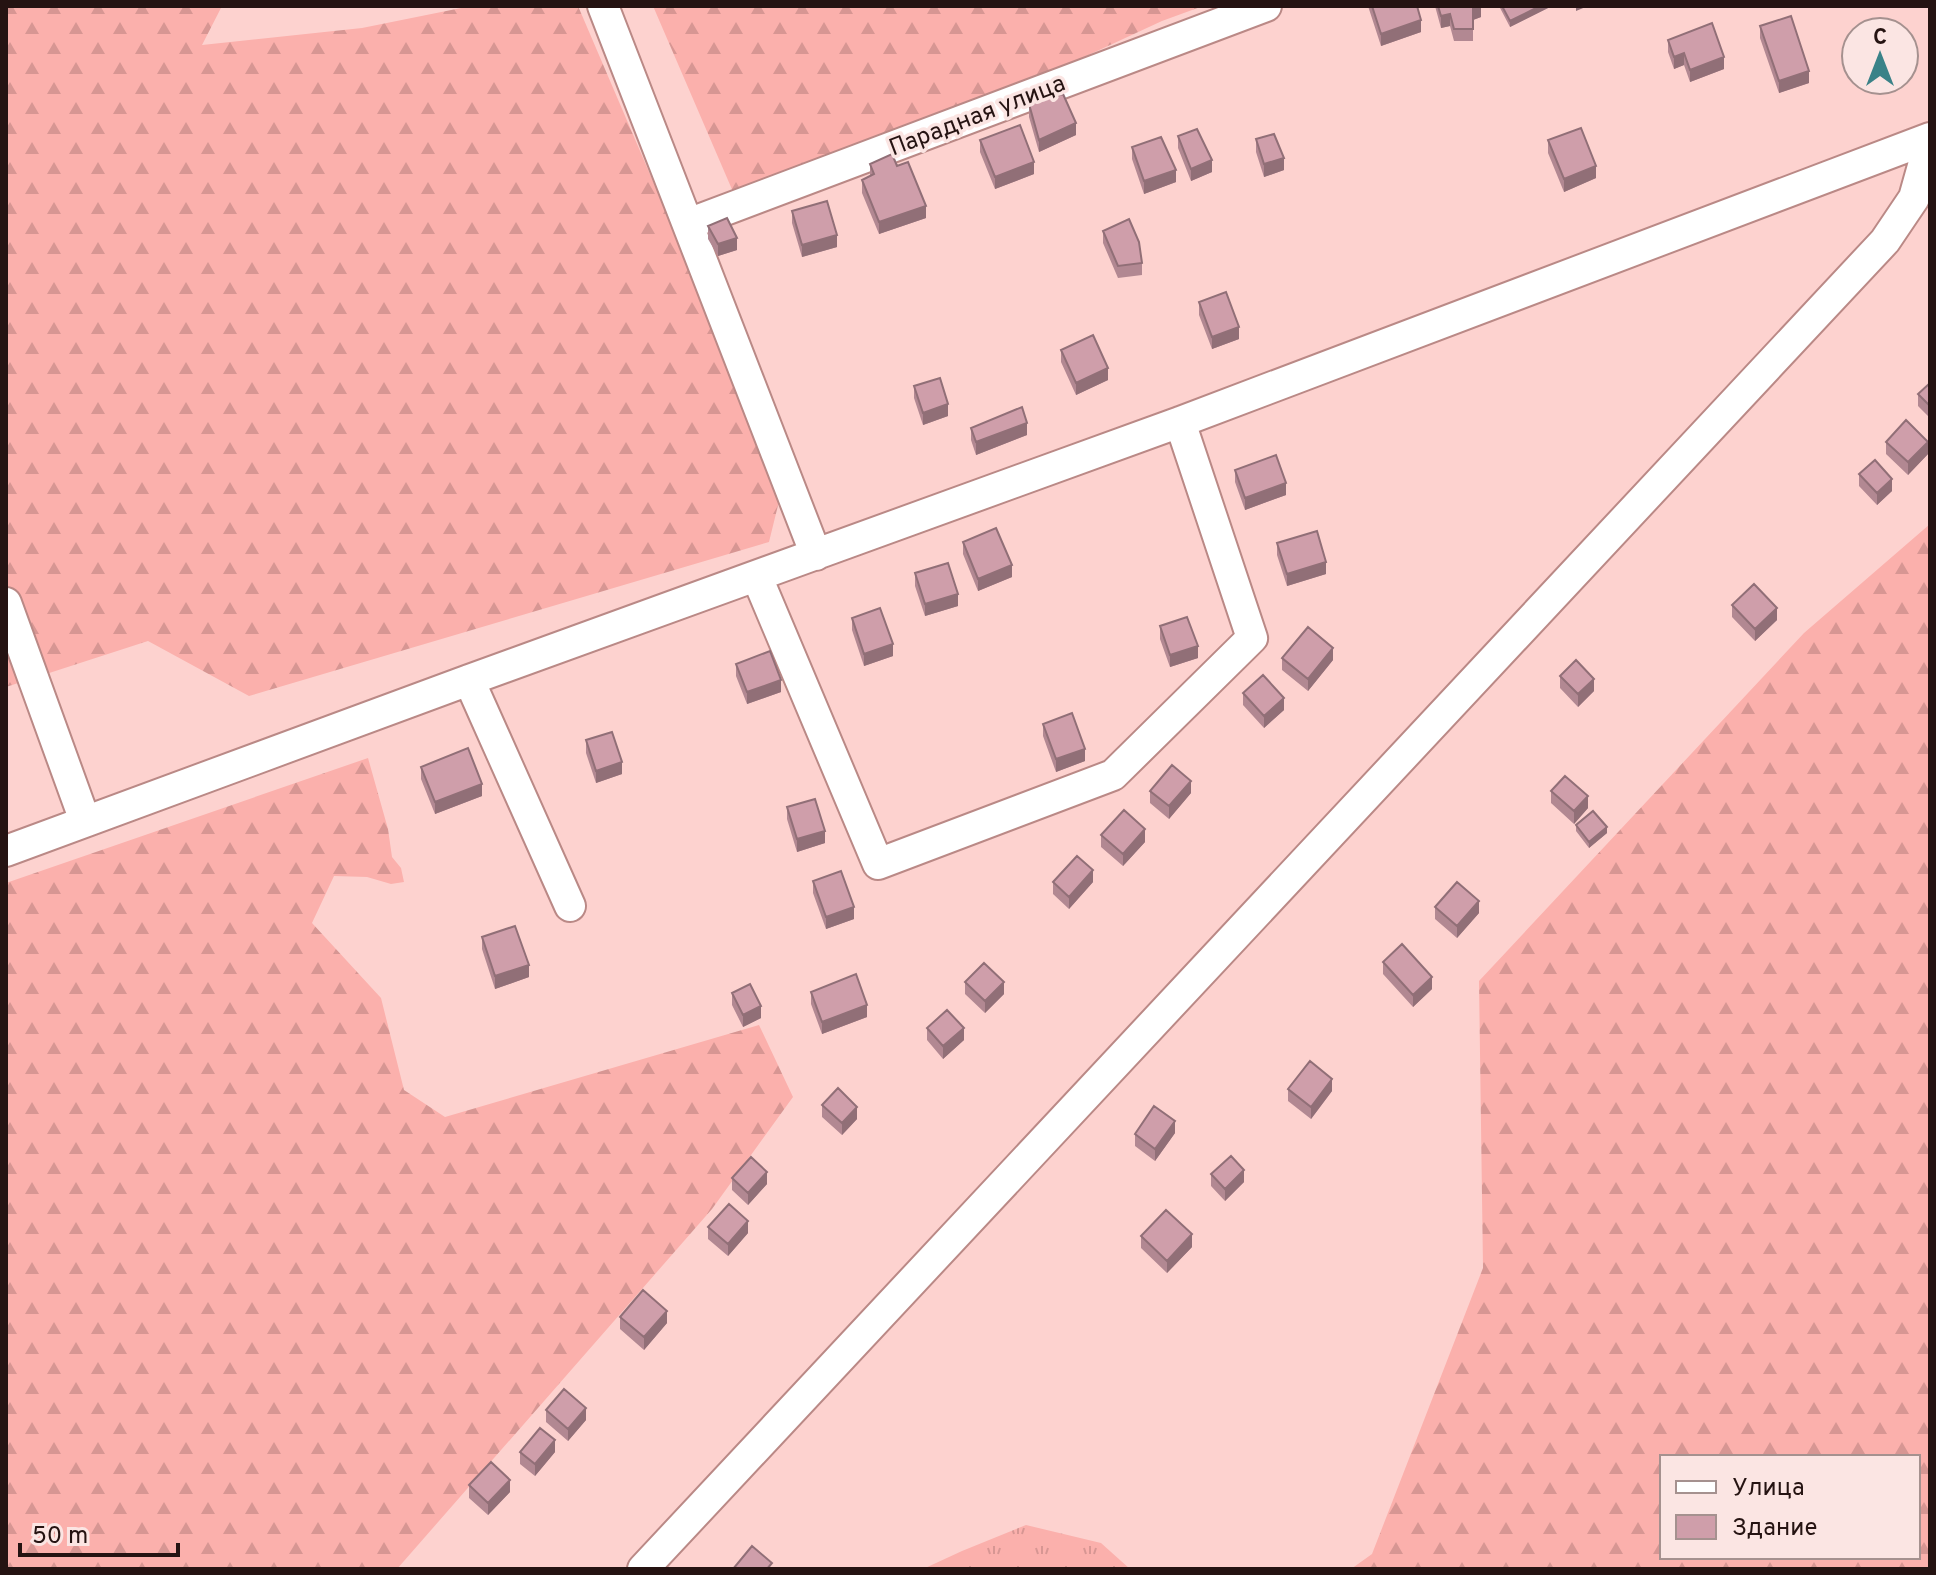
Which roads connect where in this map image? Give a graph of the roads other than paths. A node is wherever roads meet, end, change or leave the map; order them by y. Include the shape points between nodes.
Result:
1 (603, 6) edge
2 (1266, 6) edge
3 (1930, 139) edge
4 (688, 224) junction
5 (1180, 422) junction
6 (816, 555) junction
7 (757, 577) junction
8 (6, 603) edge
9 (469, 680) junction
10 (85, 821) junction
11 (6, 851) edge
12 (570, 906) dead end
13 (643, 1569) edge

1 - 4 street
2 - 4 street, Парадная улица
3 - 5 street
3 - 13 street via 1914,198 1885,241
4 - 6 street
5 - 6 street
5 - 7 street via 1252,638 1113,775 878,864
6 - 7 street
7 - 9 street
8 - 10 street
9 - 10 street
9 - 12 street
10 - 11 street

